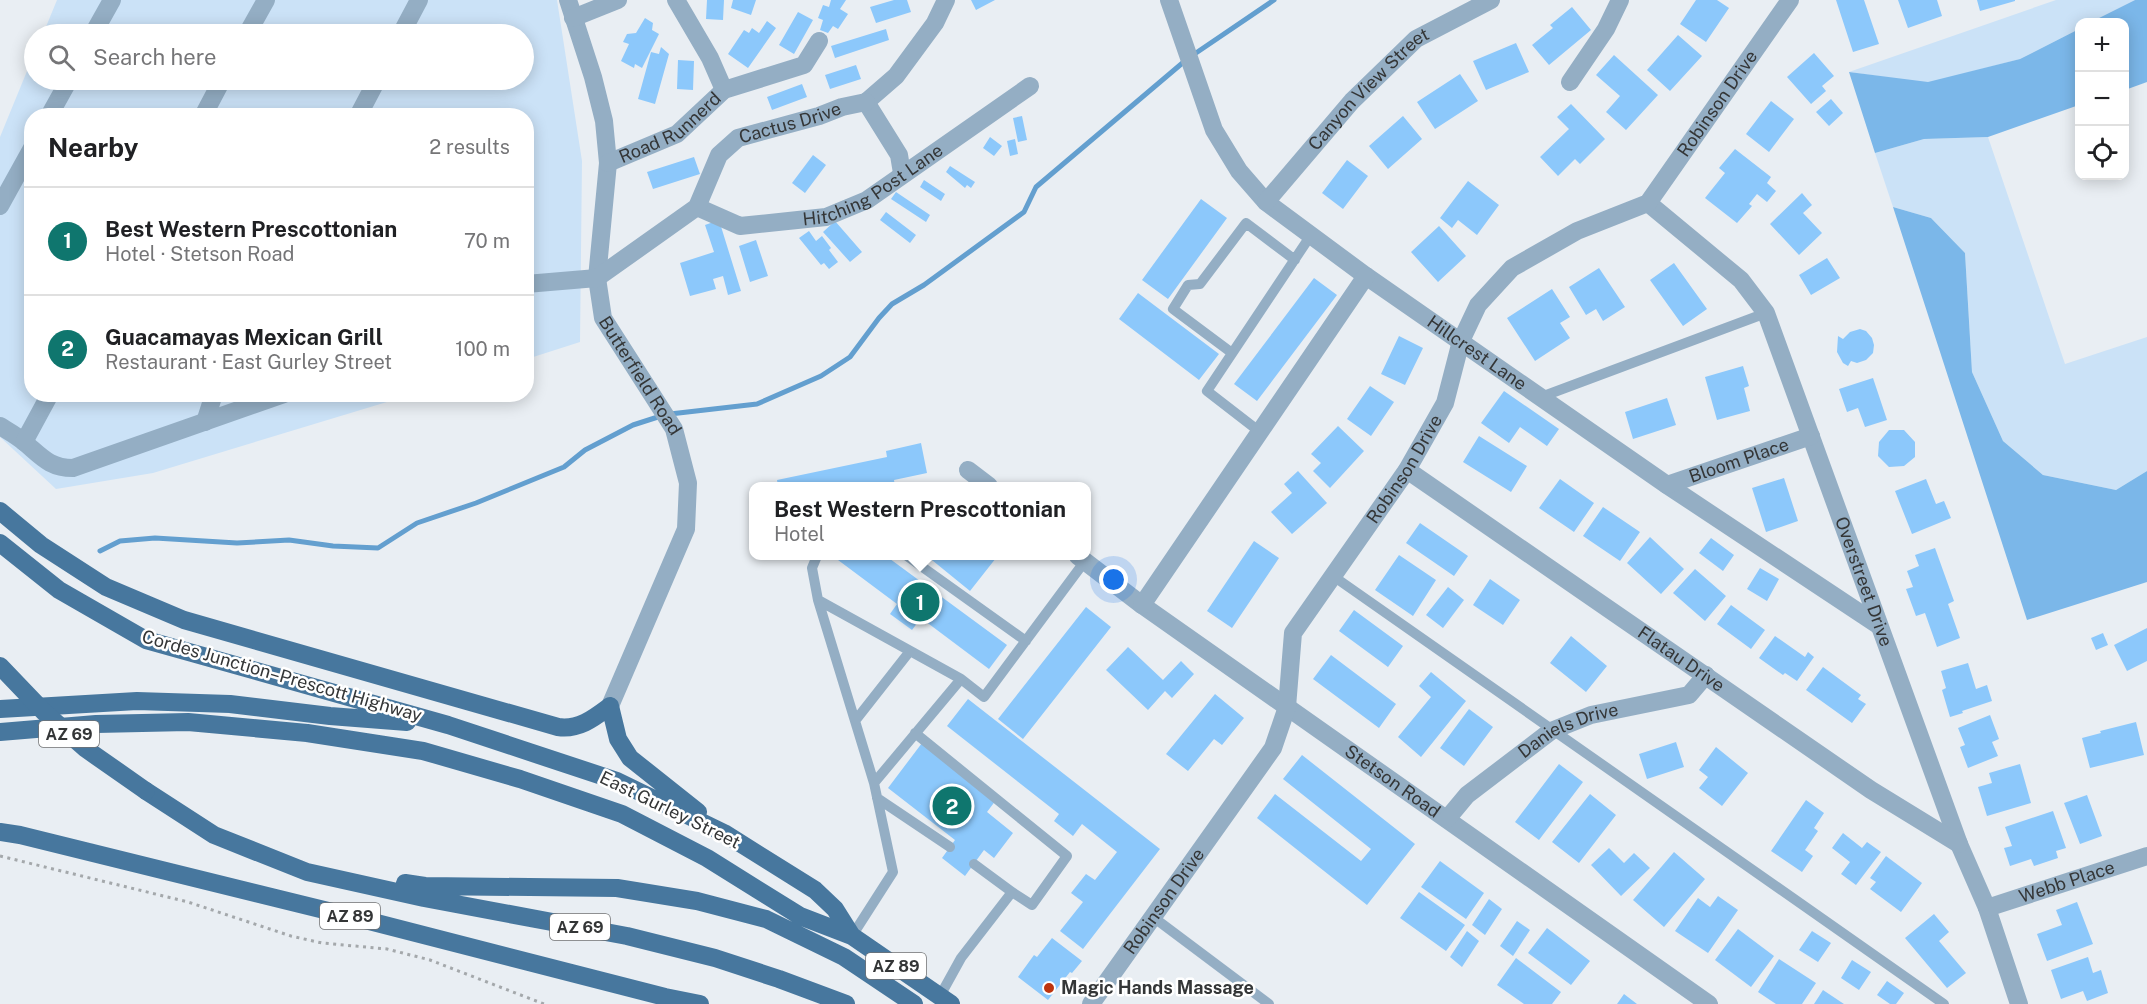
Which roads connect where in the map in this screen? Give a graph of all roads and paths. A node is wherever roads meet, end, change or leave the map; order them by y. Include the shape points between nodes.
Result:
1 (112, 0) edge
2 (266, 0) edge
3 (419, 0) edge
4 (568, 0) edge
5 (618, 0) edge
6 (676, 0) edge
7 (946, 0) edge
8 (1169, 0) edge
9 (1491, 0) edge
10 (1620, 0) edge
11 (1785, 2) edge
12 (573, 18) junction
13 (99, 24) edge
14 (253, 24) edge
15 (406, 24) edge
16 (819, 42) dead end
17 (1570, 82) dead end
18 (1030, 86) dead end
19 (63, 90) edge
20 (216, 90) edge
21 (372, 90) edge
22 (724, 90) junction
23 (866, 102) junction
24 (53, 108) edge
25 (206, 108) edge
26 (362, 108) edge
27 (24, 162) edge
28 (609, 163) junction
29 (902, 173) junction
30 (1266, 201) junction
31 (1648, 203) junction
32 (0, 206) edge
33 (697, 207) junction
34 (1311, 235) junction
35 (1295, 260) junction
36 (1366, 276) junction
37 (597, 278) junction
38 (534, 283) edge
39 (1766, 313) junction
40 (1461, 341) junction
41 (1232, 353) junction
42 (1541, 397) junction
43 (46, 402) edge
44 (211, 402) edge
45 (261, 402) edge
46 (205, 422) junction
47 (0, 426) edge
48 (1260, 432) junction
49 (1811, 436) junction
50 (24, 442) junction
51 (968, 470) dead end
52 (1407, 470) junction
53 (984, 482) edge
54 (1667, 485) junction
55 (0, 511) edge
56 (0, 543) edge
57 (815, 560) edge
58 (914, 560) edge
59 (1080, 560) edge
60 (1084, 560) edge
61 (1333, 576) junction
62 (818, 600) junction
63 (1142, 605) junction
64 (1878, 625) junction
65 (1026, 641) junction
66 (910, 651) junction
67 (0, 666) edge
68 (1706, 675) junction
69 (961, 679) junction
70 (610, 706) junction
71 (1287, 707) junction
72 (0, 709) edge
73 (855, 721) junction
74 (448, 725) junction
75 (1551, 730) junction
76 (0, 732) edge
77 (915, 733) junction
78 (874, 783) junction
79 (878, 798) junction
80 (1447, 819) junction
81 (0, 832) edge
82 (724, 832) junction
83 (1959, 844) junction
84 (950, 847) dead end
85 (2147, 855) edge
86 (0, 856) edge
87 (974, 864) dead end
88 (308, 872) junction
89 (1012, 892) junction
90 (1987, 908) junction
91 (1153, 917) junction
92 (852, 936) junction
93 (946, 1000) edge
94 (544, 1004) edge
95 (700, 1004) edge
96 (846, 1004) edge
97 (914, 1004) edge
98 (1091, 1004) edge
99 (1269, 1004) edge
100 (1709, 1004) edge
101 (1944, 1004) edge
102 (2019, 1004) edge

1 - 13 street
2 - 14 street
3 - 15 street
4 - 12 street, Butterfield Road
5 - 12 street
6 - 22 street
7 - 23 street via 935,23 896,76
8 - 30 street, Hillcrest Lane via 1214,130 1239,171
9 - 30 street, Canyon View Street via 1416,39 1352,101
10 - 17 street via 1606,29
11 - 31 street, Robinson Drive
12 - 28 street, Butterfield Road via 604,121
16 - 22 street, Road Runnerd via 804,65
18 - 29 street, Hitching Post Lane
19 - 24 street
20 - 25 street
21 - 26 street
22 - 28 street, Road Runnerd via 678,134
23 - 29 street via 899,154
23 - 33 street, Cactus Drive via 738,138 719,155
27 - 32 street
28 - 37 street, Butterfield Road
29 - 33 street, Hitching Post Lane via 867,200 826,217 740,226
30 - 34 street, Hillcrest Lane
31 - 39 street, Overstreet Drive via 1741,280
31 - 40 street, Robinson Drive via 1577,231 1512,268 1478,305
33 - 37 street
34 - 35 lane
34 - 36 street, Hillcrest Lane
35 - 41 lane
35 - 41 lane via 1246,223 1200,284 1188,285 1173,309
36 - 40 street, Hillcrest Lane
36 - 48 street
37 - 38 street
37 - 70 street, Butterfield Road via 603,318 674,429 688,483 686,529
39 - 42 lane
39 - 49 street, Overstreet Drive
40 - 42 street, Hillcrest Lane
40 - 52 street, Robinson Drive via 1446,403
41 - 48 lane via 1207,391
42 - 54 street, Hillcrest Lane
43 - 50 street
44 - 46 street
45 - 46 street
46 - 50 street via 73,468 60,468 41,458
47 - 50 street
48 - 63 street
49 - 54 street, Bloom Place
49 - 64 street, Overstreet Drive
51 - 53 street
52 - 61 street, Robinson Drive
52 - 68 street, Flatau Drive
54 - 64 street, Hillcrest Lane
55 - 70 main road via 41,545 106,586 184,620 558,727 585,723
56 - 74 main road, Cordes Junction–Prescott Highway via 59,590 147,640
57 - 62 lane via 812,568
58 - 65 lane
59 - 65 lane
60 - 63 street, Stetson Road
61 - 71 street, Robinson Drive via 1293,633
61 - 75 lane
62 - 66 lane
62 - 73 lane
63 - 71 street, Stetson Road
64 - 83 street, Overstreet Drive
65 - 69 lane via 984,697
66 - 69 lane
66 - 73 lane
67 - 88 main road, AZ 69, bridge via 86,749 146,790 214,835
68 - 75 street, Daniels Drive via 1689,695 1591,715
68 - 83 street, Flatau Drive via 1871,790
69 - 77 lane
70 - 82 main road via 618,739 630,758
71 - 80 street, Stetson Road
71 - 91 street, Robinson Drive via 1274,748
72 - 74 main road, AZ 89 via 137,701 230,704
73 - 78 lane
74 - 82 main road, East Gurley Street / AZ 89 via 617,781
75 - 80 street, Daniels Drive via 1467,795
75 - 101 lane
76 - 92 main road via 188,722 308,733 423,751 622,814 707,858 801,916
77 - 78 lane
77 - 89 lane via 1067,856 1032,905
78 - 79 lane
79 - 84 lane
79 - 92 lane via 893,872
80 - 100 street, Stetson Road
81 - 95 main road, AZ 89
82 - 92 main road, East Gurley Street / AZ 89 via 815,890 835,909
83 - 90 street, Overstreet Drive
85 - 90 street, Webb Place
86 - 94 path via 188,902 301,938 387,949 430,960
87 - 89 lane
88 - 96 main road, AZ 69 via 638,939 715,958
88 - 97 main road via 425,886 617,888 697,901 766,919 844,957
89 - 93 lane via 962,958
90 - 102 street, Overstreet Drive
91 - 98 street, Robinson Drive
91 - 99 lane
92 - 93 main road, East Gurley Street / AZ 89

